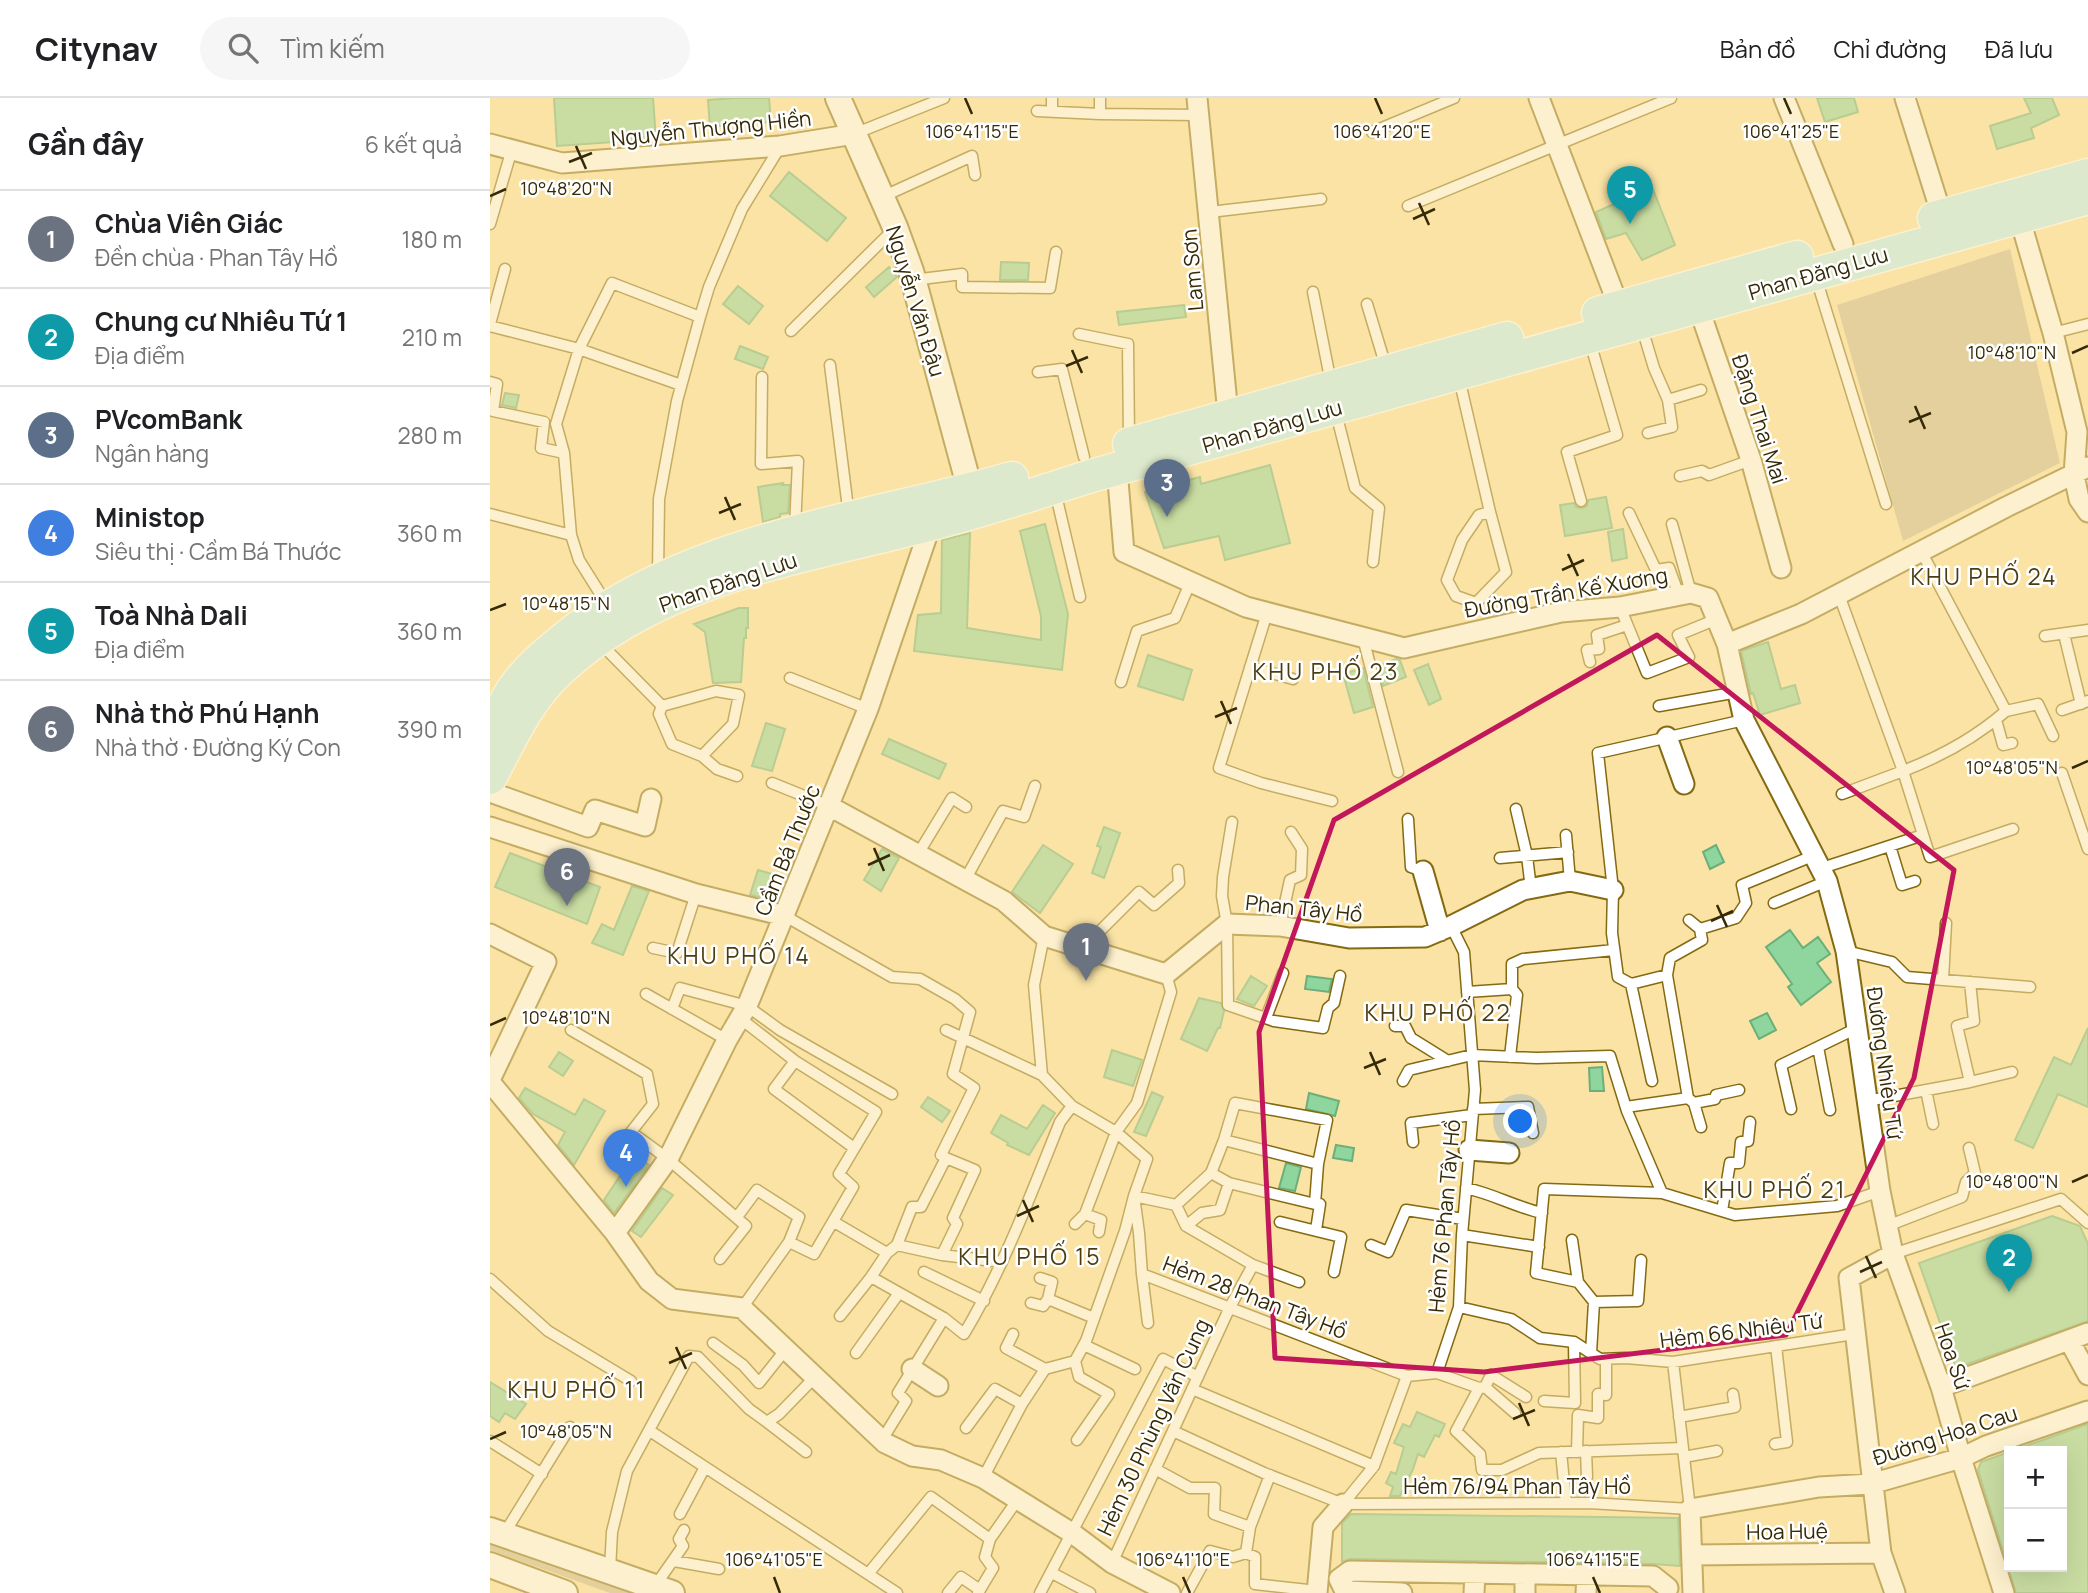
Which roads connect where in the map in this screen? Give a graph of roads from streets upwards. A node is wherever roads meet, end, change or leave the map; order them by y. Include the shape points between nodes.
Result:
1 (838, 98) edge
2 (1539, 98) edge
3 (1784, 98) edge
4 (1905, 98) edge
5 (1198, 106) edge
6 (854, 134) junction
7 (490, 144) edge
8 (2088, 175) edge
9 (2088, 198) edge
10 (2016, 206) junction
11 (1942, 216) junction
12 (1843, 244) junction
13 (1695, 297) junction
14 (1630, 315) junction
15 (1333, 398) junction
16 (1230, 426) junction
17 (1123, 456) junction
18 (2081, 471) edge
19 (973, 501) junction
20 (2088, 512) edge
21 (928, 513) junction
22 (1781, 568) dead end
23 (1727, 643) junction
24 (490, 732) edge
25 (1667, 737) road end
26 (490, 778) edge
27 (1685, 784) dead end
28 (490, 792) edge
29 (651, 799) dead end
30 (830, 806) junction
31 (490, 827) edge
32 (1423, 871) road end
33 (1612, 890) road end
34 (785, 916) junction
35 (1446, 928) junction
36 (490, 934) edge
37 (490, 1081) edge
38 (1469, 1150) road end
39 (1509, 1153) dead end
40 (615, 1233) junction
41 (1893, 1254) junction
42 (2088, 1333) edge
43 (2069, 1340) junction
44 (912, 1369) road end
45 (2088, 1375) edge
46 (938, 1386) dead end
47 (1941, 1387) junction
48 (2088, 1411) edge
49 (1961, 1458) junction
50 (1871, 1484) junction
51 (1343, 1504) road end
52 (497, 1532) edge
53 (1881, 1553) junction
54 (1693, 1555) junction
55 (490, 1565) edge
56 (1405, 1572) junction
57 (1475, 1573) junction
58 (1339, 1578) junction
59 (1525, 1583) edge
60 (1587, 1584) edge
61 (1317, 1587) edge
62 (664, 1590) edge
63 (1664, 1590) edge
64 (1693, 1591) edge
65 (565, 1593) edge
66 (1170, 1593) edge
67 (1403, 1593) edge
68 (1474, 1593) edge
69 (1895, 1593) edge
70 (2004, 1593) edge

1 - 6 street, Nguyễn Văn Đậu
2 - 14 street
3 - 12 street
4 - 11 street
5 - 16 street, Lam Sơn
6 - 7 street, Nguyễn Thượng Hiền via 780,146 562,163
6 - 19 street, Nguyễn Văn Đậu via 913,280
8 - 10 main road, Phan Đăng Lưu
9 - 10 main road, Phan Đăng Lưu
10 - 11 main road, Phan Đăng Lưu
10 - 13 main road, Phan Đăng Lưu via 1815,275
10 - 18 street via 2053,333 2077,432
11 - 12 main road, Phan Đăng Lưu
12 - 13 main road, Phan Đăng Lưu
13 - 14 main road, Phan Đăng Lưu
13 - 22 street, Đặng Thai Mai via 1751,460
14 - 15 main road, Phan Đăng Lưu via 1387,371
14 - 15 main road, Phan Đăng Lưu via 1589,338 1458,374
15 - 16 main road, Phan Đăng Lưu
16 - 17 main road, Phan Đăng Lưu
17 - 19 main road, Phan Đăng Lưu via 1054,487
17 - 19 main road, Phan Đăng Lưu via 1084,457
17 - 23 street, Đường Trần Kế Xương via 1124,552 1246,607 1404,648 1561,612 1620,607 1685,594 1709,598
18 - 20 street via 2079,499
18 - 23 street via 1801,614
19 - 21 main road, Phan Đăng Lưu
21 - 24 main road, Phan Đăng Lưu via 849,520 794,533 658,579 608,607 545,654 514,688
21 - 26 main road, Phan Đăng Lưu via 754,569 625,620 557,673 527,709
21 - 30 street, Cầm Bá Thước via 868,709
23 - 41 street, Đường Nhiêu Tứ via 1745,720 1822,868 1846,950
25 - 27 street
28 - 29 street via 588,827 595,810 645,827
30 - 34 street, Cầm Bá Thước
30 - 35 street, Phan Tây Hồ via 1004,901 1044,936 1166,974 1227,924 1280,926 1349,938 1425,937
31 - 34 street via 696,894
32 - 35 street
33 - 35 street, Phan Tây Hồ via 1570,881 1523,890
34 - 40 street, Cầm Bá Thước via 744,1012 668,1159
36 - 37 street via 546,962
37 - 40 street
38 - 39 street
40 - 66 street via 649,1281 672,1299 742,1308 882,1440 912,1456 941,1460 982,1478 1112,1563
41 - 47 street, Hoa Sứ
41 - 50 street via 1849,1278
42 - 43 street
43 - 45 street
43 - 47 street
44 - 46 street
47 - 49 street, Hoa Sứ
48 - 49 street, Đường Hoa Cau
49 - 50 street, Đường Hoa Cau
49 - 70 street, Hoa Sứ
50 - 53 street
50 - 54 street, Đường Hoa Cau via 1819,1487 1690,1509
51 - 61 street via 1323,1527
52 - 62 street
53 - 54 street, Hoa Huệ
53 - 69 street
54 - 64 street
55 - 65 street via 525,1583
56 - 57 street
56 - 58 street via 1350,1571
56 - 67 street
57 - 59 street
57 - 68 street
58 - 61 street
58 - 67 street via 1345,1591
59 - 60 street
60 - 63 street via 1653,1576
63 - 64 street

